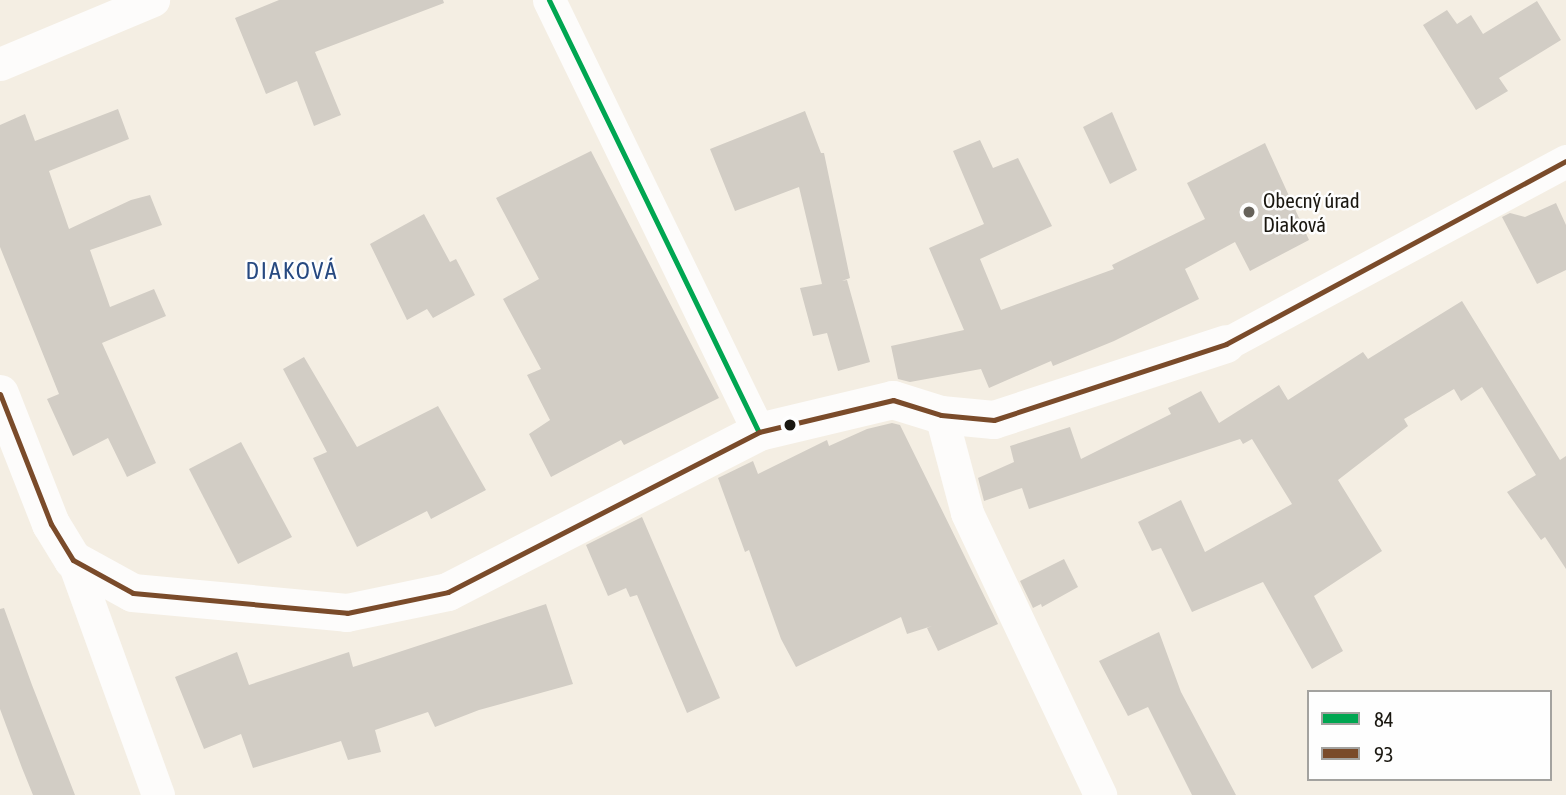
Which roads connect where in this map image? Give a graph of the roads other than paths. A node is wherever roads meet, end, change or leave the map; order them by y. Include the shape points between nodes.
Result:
1 (153, 0) edge
2 (549, 0) edge
3 (0, 64) edge
4 (1566, 161) edge
5 (1226, 344) joint
6 (0, 394) edge
7 (941, 415) junction
8 (759, 432) junction
9 (72, 560) junction
10 (158, 795) edge
11 (1100, 795) edge

1 - 3 street
2 - 8 street
4 - 5 street
5 - 7 street via 994,420
6 - 9 street via 51,524
7 - 8 street via 893,400
7 - 11 street via 967,513
8 - 9 street via 448,592 347,613 133,593
9 - 10 street

